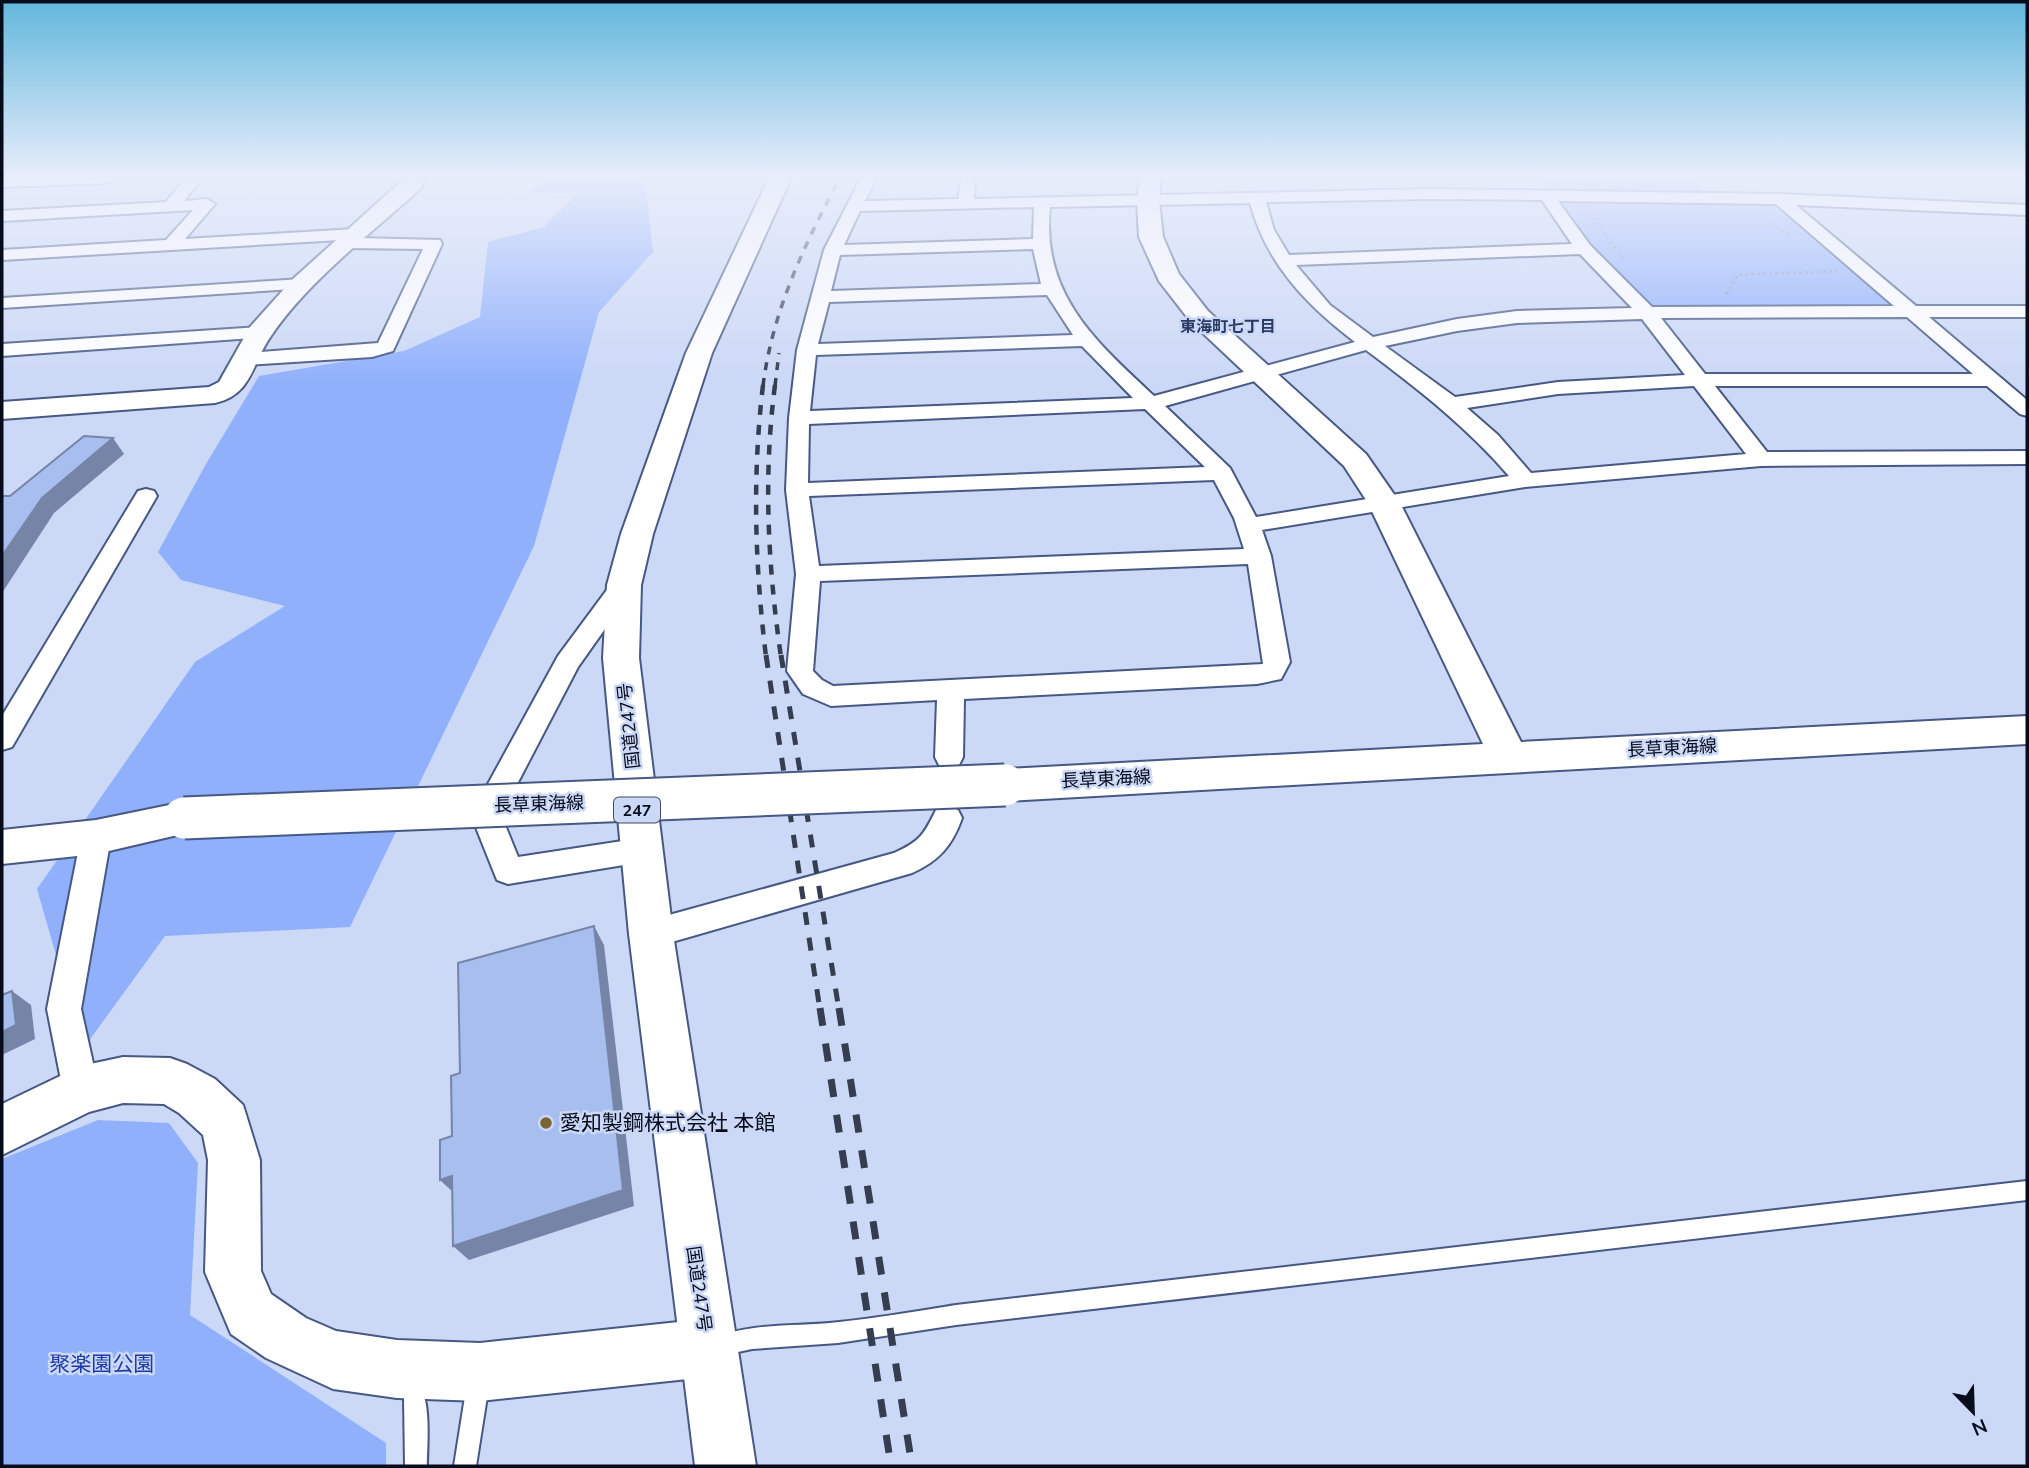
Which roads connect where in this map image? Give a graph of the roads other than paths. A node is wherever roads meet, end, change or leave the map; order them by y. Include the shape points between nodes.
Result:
1 (146, 247) edge
2 (343, 247) edge
3 (432, 247) edge
4 (748, 247) edge
5 (835, 247) edge
6 (954, 247) edge
7 (1042, 247) edge
8 (1155, 247) edge
9 (1275, 247) edge
10 (1582, 247) edge
11 (1836, 247) edge
12 (1584, 249) junction
13 (833, 250) junction
14 (2, 255) edge
15 (1283, 260) junction
16 (302, 284) junction
17 (1052, 289) junction
18 (820, 297) junction
19 (2, 303) edge
20 (2027, 311) edge
21 (1914, 312) junction
22 (1647, 313) junction
23 (259, 333) junction
24 (1088, 340) junction
25 (1368, 344) junction
26 (2, 350) edge
27 (807, 350) junction
28 (246, 359) junction
29 (1259, 374) junction
30 (1697, 380) junction
31 (1993, 380) junction
32 (1151, 404) junction
33 (1451, 404) junction
34 (2027, 410) edge
35 (2, 411) edge
36 (799, 418) junction
37 (2027, 458) edge
38 (1761, 459) junction
39 (1222, 473) junction
40 (1525, 480) junction
41 (797, 490) junction
42 (146, 496) dead end
43 (1384, 503) junction
44 (1250, 525) junction
45 (1259, 556) junction
46 (808, 574) junction
47 (624, 585) junction
48 (951, 691) junction
49 (2027, 730) edge
50 (2, 740) edge
51 (949, 757) dead end
52 (1509, 757) junction
53 (184, 818) junction
54 (947, 818) dead end
55 (2, 821) edge
56 (96, 837) junction
57 (2, 847) edge
58 (642, 849) junction
59 (651, 934) junction
60 (81, 1090) junction
61 (2, 1130) edge
62 (2027, 1190) edge
63 (706, 1348) junction
64 (397, 1370) junction
65 (480, 1372) junction
66 (416, 1466) edge
67 (465, 1466) edge
68 (725, 1466) edge

1 - 14 street
2 - 16 main road
3 - 28 street via 386,347
4 - 47 main road, 国道247号 / 247 via 699,353
5 - 13 street
6 - 13 street
7 - 17 street
8 - 29 main road via 1168,276 1199,316
9 - 15 street
10 - 12 street
11 - 21 street
12 - 15 street
12 - 22 street
13 - 18 street
15 - 25 street via 1323,309
16 - 19 street
16 - 23 main road
17 - 18 street
17 - 24 street
18 - 27 street
20 - 21 street
21 - 22 street
21 - 31 street
22 - 25 street via 1517,317
22 - 30 street
23 - 26 street
23 - 28 main road
24 - 27 street
24 - 32 street
25 - 29 street
25 - 33 street
27 - 36 street
28 - 35 main road via 230,387 215,395
29 - 32 street
29 - 43 main road via 1325,430 1354,460
30 - 31 street
30 - 33 street via 1558,388
30 - 38 street
31 - 34 street
32 - 36 street
32 - 39 street
33 - 40 street
36 - 41 street
37 - 38 street
38 - 40 street
39 - 41 street
39 - 44 street
40 - 43 street
41 - 46 street
42 - 50 street
43 - 44 street
43 - 52 main road
44 - 45 street
45 - 46 street
45 - 48 street via 1278,662 1272,672
46 - 48 street via 800,671 813,689 831,696
47 - 58 main road, 国道247号 / 247 via 621,658
47 - 58 street via 567,663 486,815 508,871
48 - 51 street
49 - 52 main road, 長草東海線
52 - 53 main road, 長草東海線, bridge via 1005,785
53 - 55 main road, 長草東海線 via 107,813
53 - 56 main road, 長草東海線
54 - 59 street via 941,838 925,854 901,864
56 - 57 main road, 長草東海線
56 - 60 street via 64,1009
58 - 59 main road, 国道247号 / 247
59 - 63 main road, 国道247号 / 247
60 - 61 main road
60 - 64 main road via 123,1080 170,1081 197,1096 225,1122 234,1160 233,1272 251,1314 286,1338 332,1360
62 - 63 lane
63 - 65 main road
63 - 68 main road, 国道247号 / 247
64 - 65 main road
64 - 66 lane via 415,1395
65 - 67 lane

